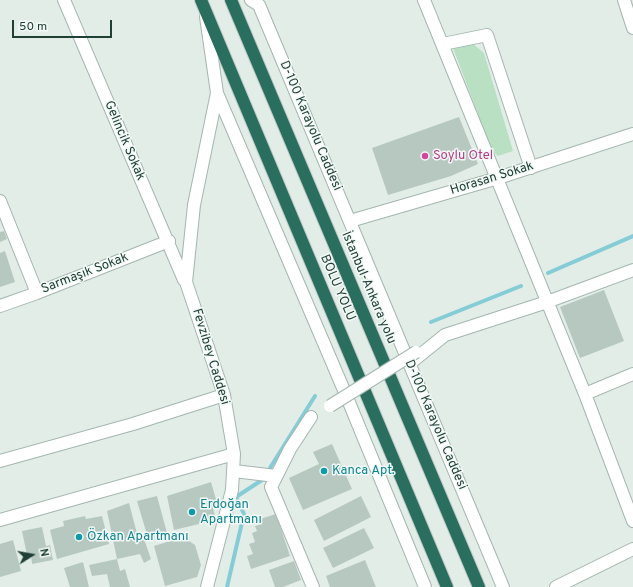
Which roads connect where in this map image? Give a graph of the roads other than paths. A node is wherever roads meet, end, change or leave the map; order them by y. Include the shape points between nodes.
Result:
1 (64, 0) edge
2 (231, 0) edge
3 (251, 0) edge
4 (424, 0) edge
5 (624, 0) edge
6 (203, 5) edge
7 (633, 28) edge
8 (443, 44) junction
9 (217, 92) junction
10 (633, 134) edge
11 (531, 168) junction
12 (498, 178) junction
13 (0, 201) edge
14 (350, 221) junction
15 (169, 241) junction
16 (633, 270) edge
17 (186, 282) junction
18 (36, 293) junction
19 (547, 302) junction
20 (0, 306) edge
21 (416, 352) dead end
22 (409, 364) junction
23 (633, 374) edge
24 (585, 394) junction
25 (224, 395) junction
26 (330, 406) dead end
27 (311, 417) dead end
28 (234, 454) junction
29 (0, 461) edge
30 (234, 471) junction
31 (276, 476) junction
32 (0, 520) edge
33 (633, 521) edge
34 (633, 549) edge
35 (204, 586) edge
36 (313, 587) edge
37 (425, 587) edge
38 (447, 587) edge
39 (479, 587) edge
40 (503, 587) edge
41 (556, 587) edge

1 - 15 street, Gelincik Sokak
2 - 39 highway, İstanbul-Ankara yolu
3 - 14 street, D-100 Karayolu Caddesi via 259,5
4 - 8 street
5 - 7 street
6 - 9 street
6 - 38 highway, BOLU YOLU
8 - 11 street via 487,35
8 - 12 street
9 - 17 street, Fevzibey Caddesi via 194,205
9 - 37 street
10 - 11 street, Horasan Sokak
11 - 12 street, Horasan Sokak
12 - 14 street, Horasan Sokak
12 - 19 street
13 - 18 street
14 - 22 street, D-100 Karayolu Caddesi
15 - 17 street, Gelincik Sokak
15 - 18 street, Sarmaşık Sokak
16 - 19 street
17 - 25 street, Fevzibey Caddesi
18 - 20 street, Sarmaşık Sokak
19 - 22 street via 445,335
19 - 24 street
21 - 26 street, bridge
22 - 40 street, D-100 Karayolu Caddesi
23 - 24 street
24 - 33 street
25 - 28 street, Fevzibey Caddesi
25 - 29 street via 133,424
27 - 31 street
28 - 30 street, Fevzibey Caddesi
28 - 32 street
30 - 31 street
30 - 35 street, Fevzibey Caddesi via 232,490
31 - 36 street via 271,487
34 - 41 street

